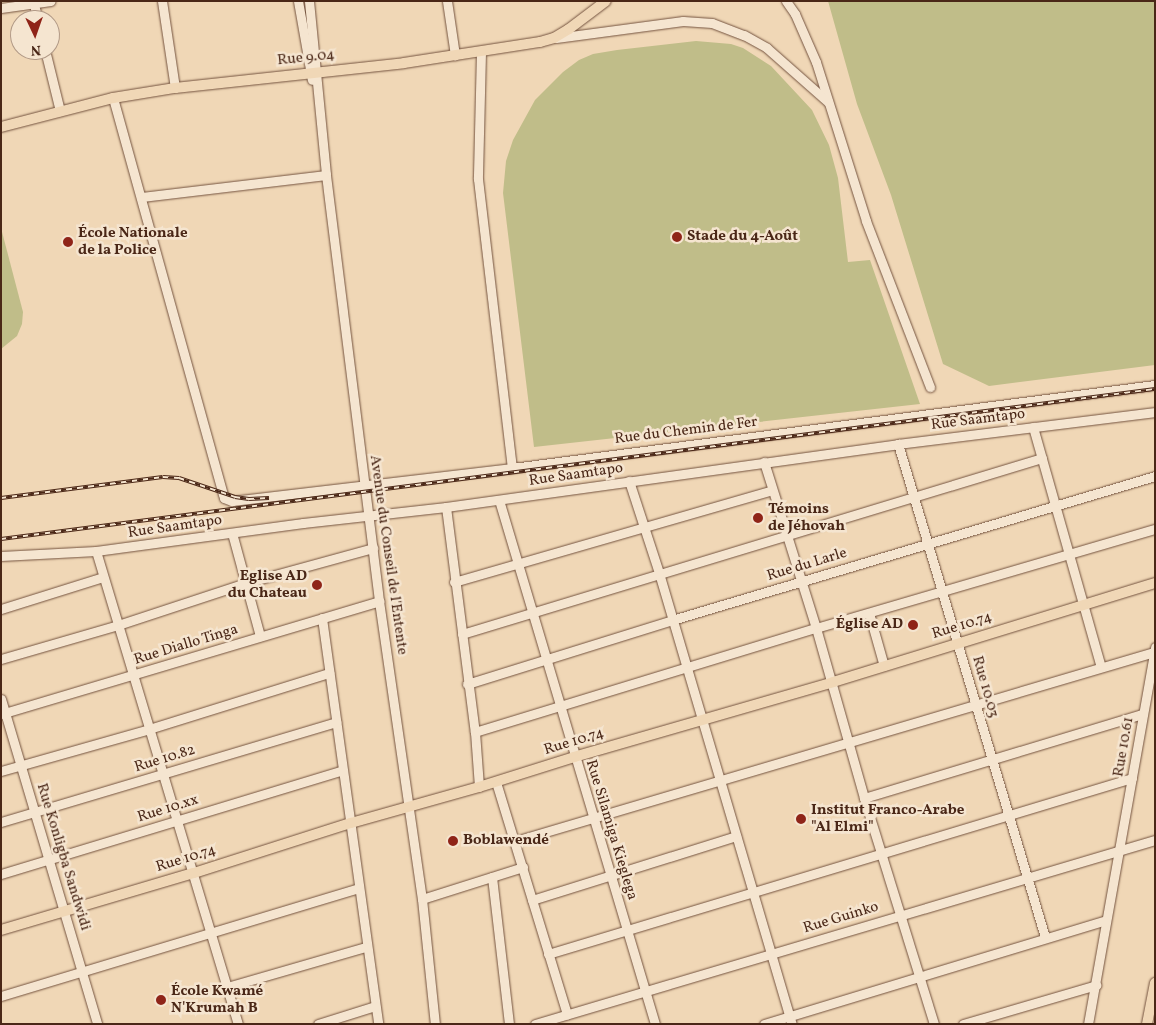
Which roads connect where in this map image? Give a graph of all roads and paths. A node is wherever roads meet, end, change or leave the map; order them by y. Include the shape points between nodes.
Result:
1 (51, 1) edge
2 (162, 1) edge
3 (298, 1) edge
4 (309, 1) edge
5 (447, 1) edge
6 (606, 1) edge
7 (786, 1) edge
8 (33, 2) edge
9 (1, 8) edge
10 (554, 38) junction
11 (481, 52) junction
12 (455, 55) junction
13 (47, 60) edge
14 (313, 72) junction
15 (176, 88) junction
16 (113, 98) junction
17 (829, 102) junction
18 (60, 111) junction
19 (1, 127) edge
20 (326, 175) junction
21 (142, 197) junction
22 (1155, 385) edge
23 (930, 387) dead end
24 (1155, 412) edge
25 (1033, 427) junction
26 (898, 444) junction
27 (1042, 458) junction
28 (764, 462) junction
29 (512, 468) junction
30 (1155, 476) edge
31 (629, 481) junction
32 (365, 486) junction
33 (772, 490) junction
34 (912, 496) junction
35 (499, 500) junction
36 (1056, 505) junction
37 (446, 507) junction
38 (369, 517) junction
39 (644, 526) junction
40 (1155, 529) edge
41 (232, 533) junction
42 (786, 537) junction
43 (926, 543) junction
44 (373, 548) junction
45 (96, 551) junction
46 (1069, 554) junction
47 (1, 556) edge
48 (518, 565) junction
49 (659, 572) junction
50 (103, 577) junction
51 (454, 582) junction
52 (802, 582) junction
53 (1155, 582) edge
54 (246, 583) junction
55 (942, 592) junction
56 (379, 601) junction
57 (1084, 605) junction
58 (1, 609) edge
59 (533, 612) junction
60 (869, 613) junction
61 (322, 618) junction
62 (672, 620) junction
63 (118, 624) junction
64 (816, 628) junction
65 (462, 634) junction
66 (260, 636) junction
67 (959, 643) junction
68 (1154, 649) edge
69 (1, 659) edge
70 (546, 661) junction
71 (884, 666) junction
72 (1101, 667) junction
73 (687, 669) junction
74 (329, 673) junction
75 (134, 676) junction
76 (832, 682) junction
77 (468, 684) junction
78 (1, 700) edge
79 (975, 704) junction
80 (559, 707) junction
81 (3, 713) edge
82 (1143, 714) junction
83 (703, 719) junction
84 (336, 722) junction
85 (150, 729) junction
86 (475, 732) junction
87 (847, 741) junction
88 (574, 757) junction
89 (992, 760) junction
90 (21, 766) junction
91 (343, 770) junction
92 (1, 771) edge
93 (163, 774) junction
94 (1132, 778) junction
95 (720, 779) junction
96 (496, 782) junction
97 (479, 788) junction
98 (864, 798) junction
99 (410, 806) junction
100 (35, 813) junction
101 (1008, 815) junction
102 (593, 817) junction
103 (176, 820) junction
104 (1, 822) edge
105 (350, 823) junction
106 (736, 836) junction
107 (1155, 840) edge
108 (515, 841) junction
109 (1118, 852) junction
110 (881, 854) junction
111 (49, 860) junction
112 (522, 867) junction
113 (194, 873) junction
114 (1, 874) edge
115 (610, 875) junction
116 (492, 877) junction
117 (1027, 877) junction
118 (358, 888) junction
119 (753, 892) junction
120 (422, 899) junction
121 (532, 900) junction
122 (66, 911) junction
123 (899, 915) junction
124 (1106, 920) junction
125 (1, 930) edge
126 (627, 930) junction
127 (210, 934) junction
128 (1045, 937) junction
129 (366, 947) junction
130 (773, 952) junction
131 (548, 954) junction
132 (84, 972) junction
133 (919, 976) junction
134 (1155, 983) edge
135 (1096, 985) junction
136 (226, 987) junction
137 (645, 992) junction
138 (1, 996) edge
139 (375, 1006) junction
140 (567, 1014) junction
141 (791, 1020) edge
142 (98, 1024) edge
143 (238, 1024) edge
144 (318, 1024) edge
145 (378, 1024) edge
146 (434, 1024) edge
147 (509, 1024) edge
148 (535, 1024) edge
149 (655, 1024) edge
150 (764, 1024) edge
151 (934, 1024) edge
152 (963, 1024) edge
153 (1088, 1024) edge
154 (1147, 1024) edge

1 - 8 street
2 - 15 street
3 - 14 street, Avenue du Conseil de l'Entente
4 - 14 street, Avenue du Conseil de l'Entente
5 - 12 street
6 - 10 main road, Rue 9.04
7 - 17 street via 816,62
8 - 9 street
10 - 11 main road, Rue 9.04
10 - 17 street via 683,21 712,23 767,48
11 - 12 main road, Rue 9.04
11 - 29 street via 478,179
12 - 14 main road, Rue 9.04
13 - 18 street
14 - 15 main road, Rue 9.04
14 - 20 street, Avenue du Conseil de l'Entente
15 - 16 main road, Rue 9.04
16 - 18 main road, Rue 9.04
16 - 21 street
17 - 23 street via 866,221
18 - 19 main road, Rue 9.04
20 - 21 street
20 - 32 street, Avenue du Conseil de l'Entente
21 - 32 street, Rue du Chemin de Fer via 227,500
22 - 29 street, Rue du Chemin de Fer
24 - 25 street, Rue Saamtapo
25 - 26 street, Rue Saamtapo
25 - 27 street
26 - 28 street, Rue Saamtapo
26 - 34 street, Rue 10.03
27 - 34 street
27 - 36 street
28 - 31 street, Rue Saamtapo
28 - 33 street
29 - 32 street, Rue du Chemin de Fer
30 - 36 street, Rue du Larle
31 - 35 street, Rue Saamtapo
31 - 39 street
32 - 38 street, Avenue du Conseil de l'Entente
33 - 39 street
33 - 42 street
34 - 42 street
34 - 43 street, Rue 10.03
35 - 37 street, Rue Saamtapo
35 - 48 street, Rue Silamiga Kieglega
36 - 43 street, Rue du Larle
36 - 46 street
37 - 38 street, Rue Saamtapo
37 - 51 street
38 - 41 street, Rue Saamtapo
38 - 44 street, Avenue du Conseil de l'Entente
39 - 48 street
39 - 49 street
40 - 46 street
41 - 45 street, Rue Saamtapo
41 - 54 street
42 - 49 street
42 - 52 street
43 - 52 street, Rue du Larle
43 - 55 street, Rue 10.03
44 - 54 street
44 - 56 street, Avenue du Conseil de l'Entente
45 - 47 street, Rue Saamtapo
45 - 50 street
46 - 55 street
46 - 57 street
48 - 51 street
48 - 59 street, Rue Silamiga Kieglega
49 - 59 street
49 - 62 street
50 - 58 street
50 - 63 street
51 - 65 street
52 - 62 street, Rue du Larle
52 - 64 street
53 - 57 main road, Rue 10.74
54 - 63 street
54 - 66 street
55 - 60 street
55 - 67 street, Rue 10.03
56 - 61 street, Rue Diallo Tinga
56 - 99 street, Avenue du Conseil de l'Entente
57 - 67 main road, Rue 10.74
57 - 72 street
59 - 65 street
59 - 70 street, Rue Silamiga Kieglega
60 - 64 street
60 - 71 street
61 - 66 street, Rue Diallo Tinga
61 - 74 street
62 - 70 street, Rue du Larle
62 - 73 street
63 - 69 street
63 - 75 street
64 - 73 street
64 - 76 street
65 - 77 street
66 - 75 street, Rue Diallo Tinga
67 - 71 main road, Rue 10.74
67 - 79 street, Rue 10.03
68 - 72 street
68 - 82 street, Rue 10.61
70 - 77 street, Rue du Larle
70 - 80 street, Rue Silamiga Kieglega
71 - 76 main road, Rue 10.74
72 - 79 street
73 - 80 street
73 - 83 street
74 - 84 street
74 - 85 street
75 - 81 street, Rue Diallo Tinga
75 - 85 street
76 - 83 main road, Rue 10.74
76 - 87 street
77 - 86 street
78 - 81 street, Rue Konligba Sandwidi
79 - 87 street
79 - 89 street, Rue 10.03
80 - 86 street
80 - 88 street, Rue Silamiga Kieglega
81 - 90 street, Rue Konligba Sandwidi
82 - 89 street
82 - 94 street, Rue 10.61
83 - 88 main road, Rue 10.74
83 - 95 street
84 - 91 street
84 - 93 street, Rue 10.82
85 - 90 street
85 - 93 street
86 - 97 street
87 - 95 street
87 - 98 street
88 - 96 main road, Rue 10.74
88 - 102 street, Rue Silamiga Kieglega
89 - 98 street
89 - 101 street, Rue 10.03
90 - 92 street
90 - 100 street, Rue Konligba Sandwidi
91 - 103 street, Rue 10.xx
91 - 105 street
93 - 100 street, Rue 10.82
93 - 103 street
94 - 101 street
94 - 109 street, Rue 10.61
95 - 102 street
95 - 106 street
96 - 97 main road, Rue 10.74
96 - 108 street
97 - 99 main road, Rue 10.74
98 - 110 street
99 - 105 main road, Rue 10.74
99 - 120 street, Avenue du Conseil de l'Entente
100 - 104 street, Rue 10.82
100 - 111 street, Rue Konligba Sandwidi
101 - 110 street
101 - 117 street, Rue 10.03
102 - 108 street
102 - 115 street, Rue Silamiga Kieglega
103 - 111 street, Rue 10.xx
103 - 113 street
105 - 113 main road, Rue 10.74
105 - 118 street
106 - 115 street
106 - 119 street
107 - 109 street, Rue Guinko
108 - 112 street
109 - 117 street, Rue Guinko
109 - 124 street, Rue 10.61
110 - 119 street
110 - 123 street
111 - 114 street, Rue 10.xx
111 - 122 street, Rue Konligba Sandwidi
112 - 116 street
112 - 121 street
113 - 122 main road, Rue 10.74
113 - 127 street
115 - 121 street
115 - 126 street, Rue Silamiga Kieglega
116 - 120 street
116 - 147 street
117 - 123 street, Rue Guinko
117 - 128 street, Rue 10.03
118 - 127 street
118 - 129 street
119 - 126 street
119 - 130 street
120 - 146 street, Avenue du Conseil de l'Entente
121 - 131 street
122 - 125 main road, Rue 10.74
122 - 132 street, Rue Konligba Sandwidi
123 - 130 street, Rue Guinko
123 - 133 street
124 - 128 street
124 - 135 street, Rue 10.61
126 - 131 street
126 - 137 street, Rue Silamiga Kieglega
127 - 132 street
127 - 136 street
128 - 133 street
129 - 136 street
129 - 139 street
130 - 137 street, Rue Guinko
130 - 141 street
131 - 140 street
132 - 138 street
132 - 142 street, Rue Konligba Sandwidi
133 - 141 street
133 - 151 street
134 - 154 main road
135 - 152 street
135 - 153 street, Rue 10.61
136 - 143 street
137 - 140 street, Rue Guinko
137 - 149 street, Rue Silamiga Kieglega
139 - 144 street
139 - 145 street
140 - 148 street, Rue Guinko
141 - 150 street

